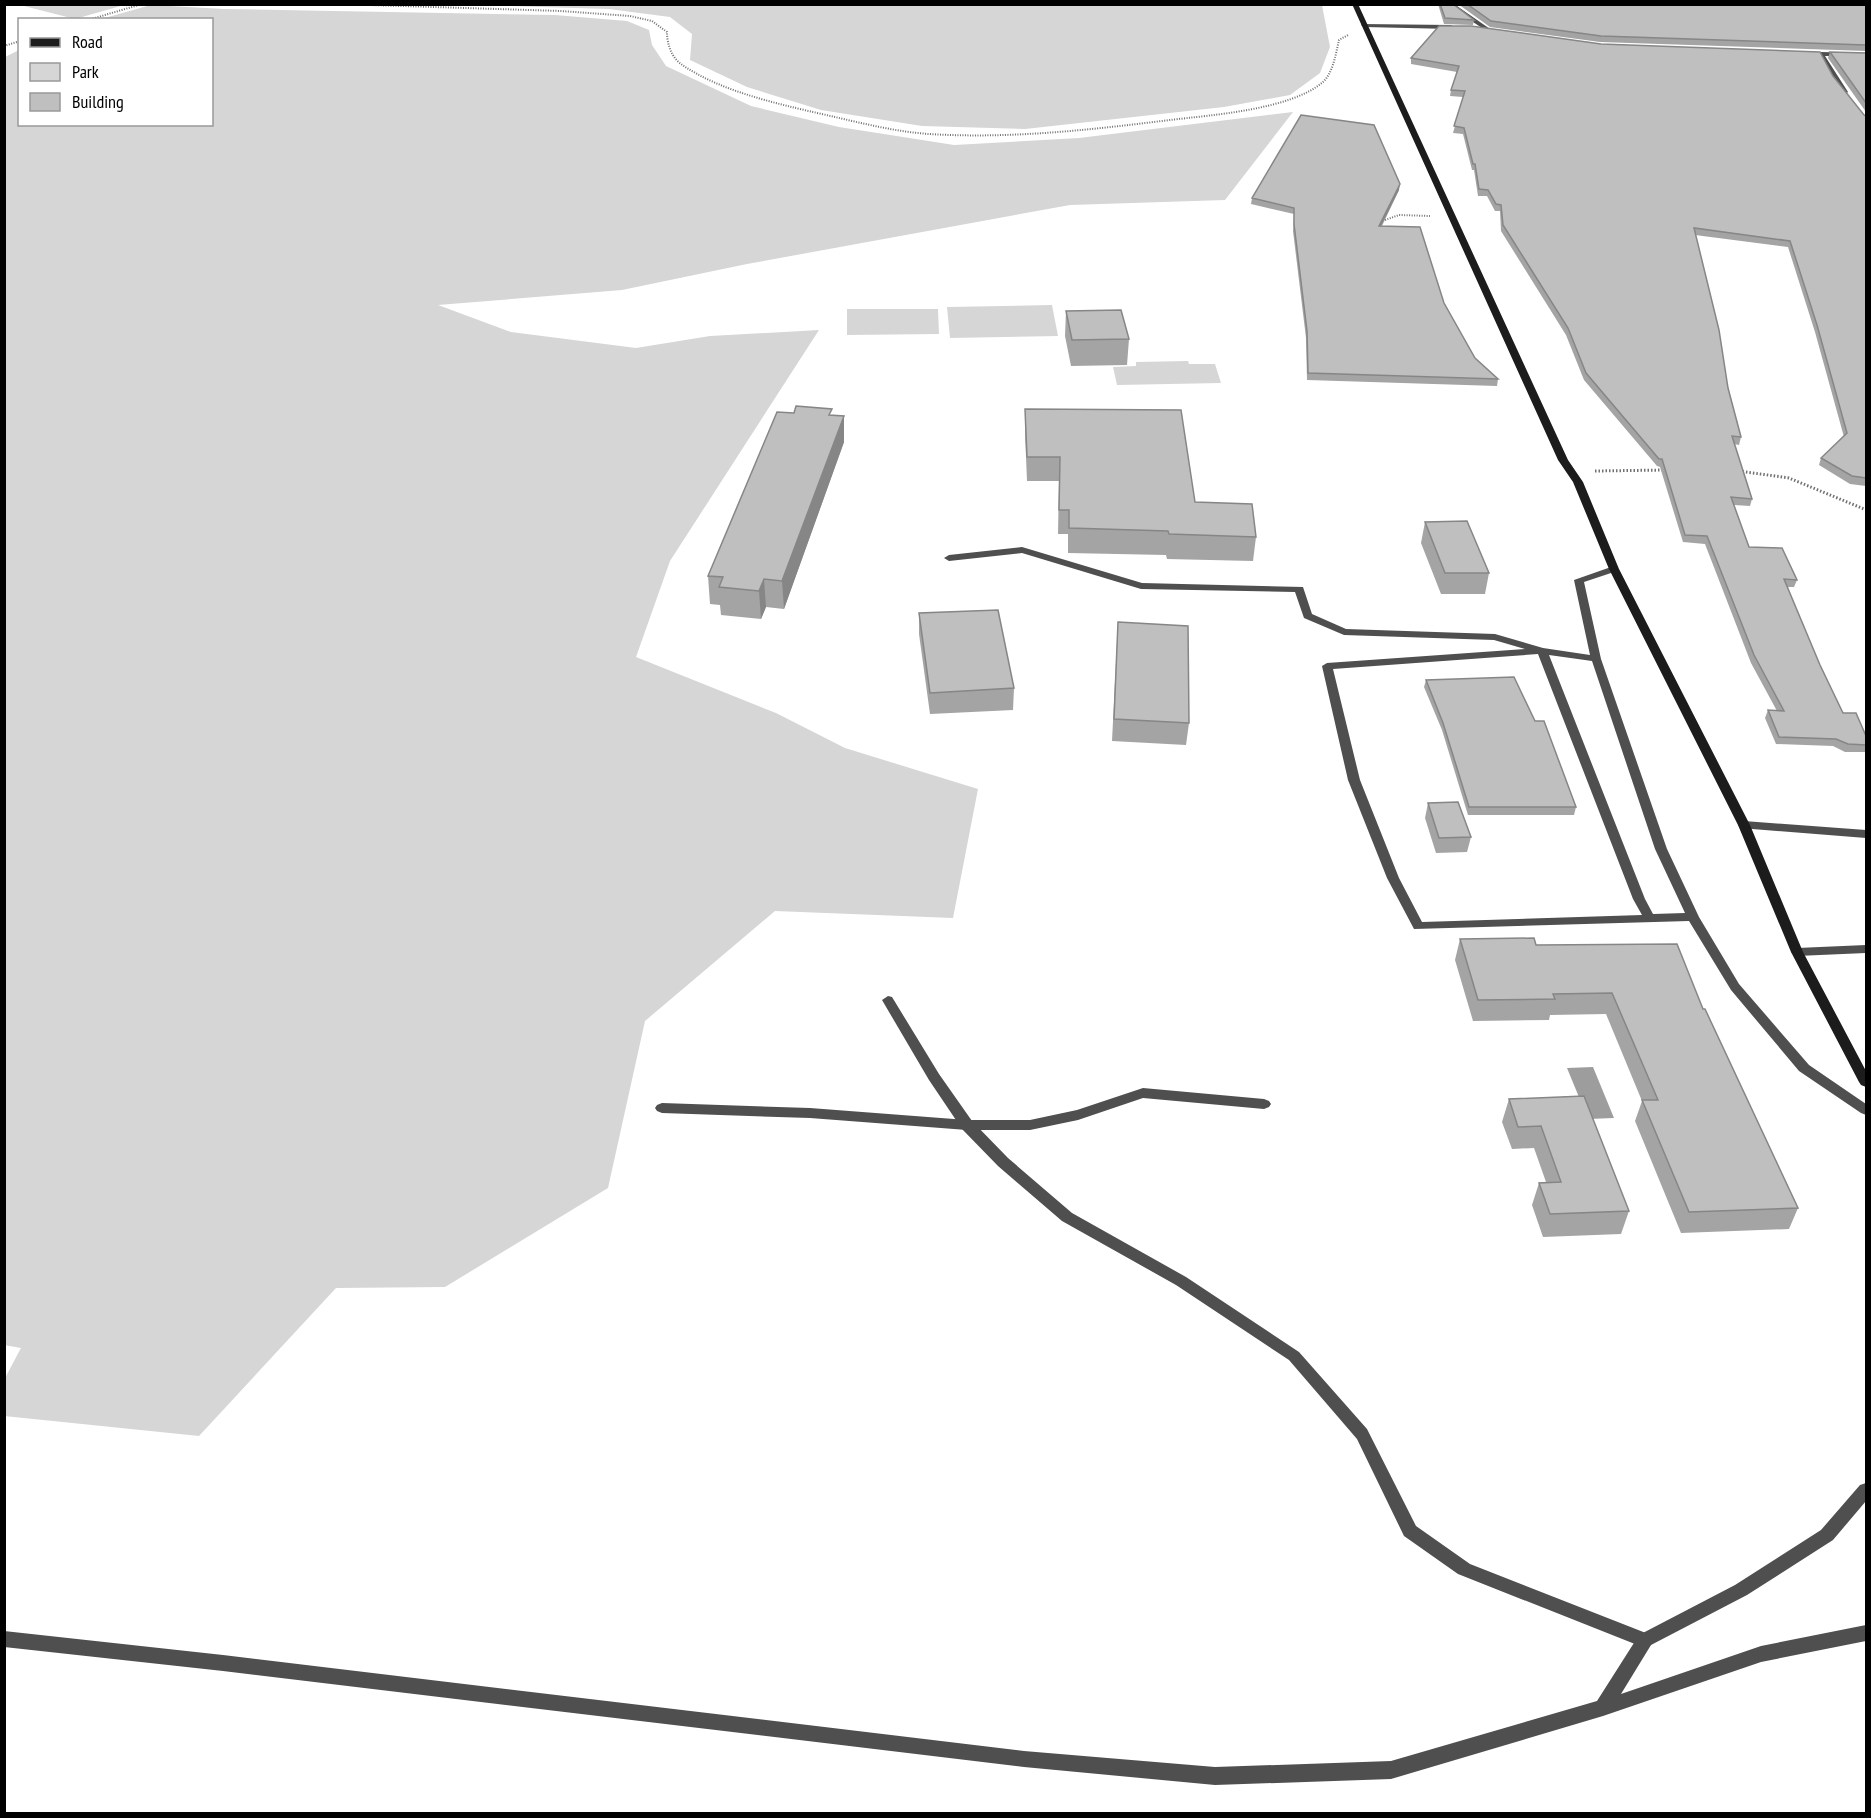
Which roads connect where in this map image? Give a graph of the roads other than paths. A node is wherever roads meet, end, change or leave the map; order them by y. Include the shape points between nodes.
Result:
1 (1355, 4) edge
2 (1449, 4) edge
3 (1364, 25) junction
4 (1459, 27) edge
5 (1470, 27) edge
6 (1490, 31) junction
7 (1502, 32) edge
8 (1809, 54) edge
9 (1820, 54) junction
10 (1866, 56) edge
11 (1848, 96) edge
12 (949, 558) dead end
13 (1614, 569) junction
14 (1542, 651) junction
15 (1596, 659) junction
16 (1744, 825) junction
17 (1866, 834) edge
18 (1694, 917) junction
19 (1650, 919) junction
20 (1866, 950) edge
21 (1797, 952) junction
22 (888, 1000) dead end
23 (1866, 1082) edge
24 (1264, 1104) dead end
25 (662, 1108) dead end
26 (1866, 1110) edge
27 (967, 1125) junction
28 (1866, 1490) edge
29 (1866, 1633) edge
30 (4, 1639) edge
31 (1645, 1640) junction
32 (1603, 1708) junction

1 - 3 main road
2 - 6 street
3 - 4 street
3 - 13 main road via 1563,460 1578,482
5 - 6 street
6 - 7 street
8 - 9 street
9 - 10 street
9 - 11 street
12 - 14 street via 1022,550 1141,586 1299,589 1308,616 1344,632 1495,637
13 - 15 street via 1579,580
13 - 16 main road
14 - 15 street
14 - 19 street
14 - 19 street via 1327,666 1354,780 1393,878 1418,926
15 - 18 street via 1661,849
16 - 17 street
16 - 21 main road
18 - 19 street
18 - 26 street via 1735,987 1804,1068
20 - 21 street
21 - 23 main road
22 - 27 street
24 - 27 street via 1143,1093 1078,1115 1030,1125
25 - 27 street via 810,1113
27 - 31 street via 1066,1217 1181,1281 1294,1356 1362,1434 1410,1531 1464,1569
28 - 31 street via 1827,1535 1741,1590
29 - 32 street via 1761,1654
30 - 32 street via 1024,1759 1215,1776 1391,1770
31 - 32 street

